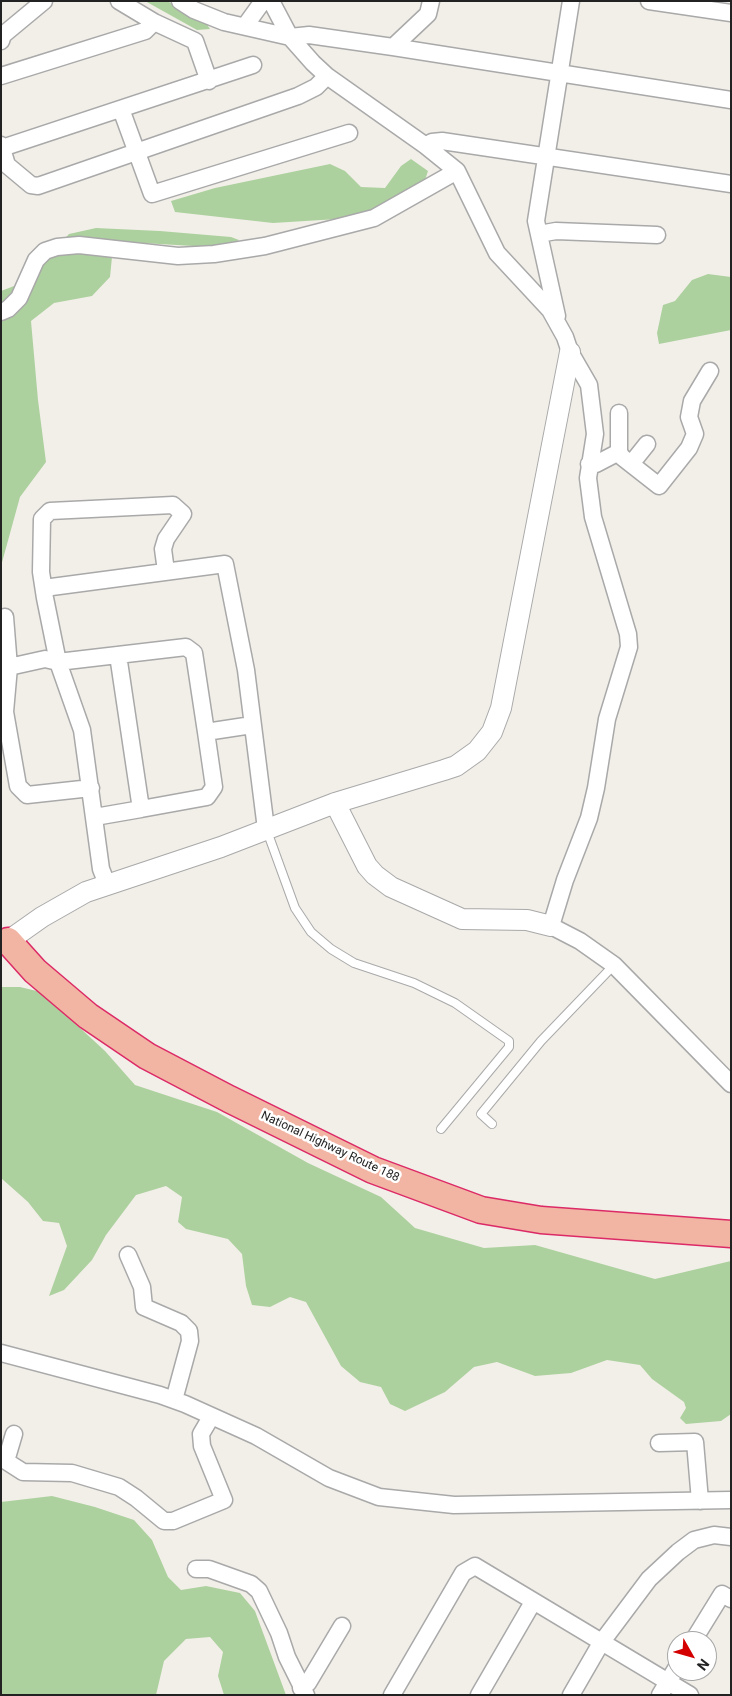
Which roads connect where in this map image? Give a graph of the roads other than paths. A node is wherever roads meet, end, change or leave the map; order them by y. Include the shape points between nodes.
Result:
1 (44, 1) edge
2 (118, 1) edge
3 (180, 1) edge
4 (263, 1) edge
5 (271, 1) edge
6 (431, 1) edge
7 (571, 1) edge
8 (649, 1) edge
9 (731, 13) edge
10 (154, 22) junction
11 (245, 26) junction
12 (290, 36) junction
13 (1, 42) edge
14 (393, 47) junction
15 (253, 65) dead end
16 (560, 72) junction
17 (1, 76) edge
18 (327, 76) junction
19 (209, 81) junction
20 (731, 100) edge
21 (121, 109) junction
22 (348, 133) dead end
23 (2, 146) edge
24 (426, 146) junction
25 (136, 152) junction
26 (547, 157) junction
27 (457, 171) junction
28 (731, 184) edge
29 (539, 234) junction
30 (657, 235) dead end
31 (1, 312) edge
32 (557, 321) junction
33 (570, 352) junction
34 (710, 370) dead end
35 (619, 412) dead end
36 (647, 444) dead end
37 (618, 452) junction
38 (589, 464) junction
39 (631, 464) junction
40 (166, 571) junction
41 (44, 588) junction
42 (5, 617) dead end
43 (118, 655) junction
44 (58, 662) junction
45 (9, 667) junction
46 (252, 725) junction
47 (206, 732) junction
48 (91, 788) junction
49 (334, 803) junction
50 (141, 809) junction
51 (94, 818) junction
52 (266, 829) junction
53 (107, 884) junction
54 (551, 926) junction
55 (8, 941) joint
56 (614, 965) junction
57 (731, 1084) edge
58 (492, 1124) dead end
59 (440, 1130) dead end
60 (731, 1234) edge
61 (128, 1254) dead end
62 (1, 1353) edge
63 (174, 1400) junction
64 (211, 1417) junction
65 (14, 1434) dead end
66 (659, 1443) dead end
67 (4, 1459) edge
68 (700, 1500) junction
69 (731, 1500) edge
70 (731, 1537) edge
71 (196, 1569) dead end
72 (731, 1599) edge
73 (533, 1602) junction
74 (342, 1626) dead end
75 (699, 1631) edge
76 (601, 1643) junction
77 (664, 1688) edge
78 (304, 1691) edge
79 (392, 1695) edge
80 (478, 1695) edge
81 (571, 1695) edge
82 (690, 1695) edge

1 - 13 street via 3,35
2 - 10 street
3 - 11 street via 224,22
4 - 11 street
5 - 12 street
6 - 14 street via 428,14
7 - 16 street
8 - 9 street
10 - 17 street via 145,31
10 - 19 street via 195,41
11 - 12 street
12 - 14 street via 309,35
12 - 18 street
14 - 16 street
15 - 19 street
16 - 20 street
16 - 26 street
18 - 24 street
18 - 25 street via 316,87 298,96
19 - 21 street
21 - 23 street
21 - 25 street
22 - 25 street via 152,194
23 - 25 street via 7,165 31,185 38,186
24 - 26 street via 442,141
24 - 27 street
26 - 28 street
26 - 29 street via 536,221
27 - 31 street via 374,218 265,246 178,256 79,245 57,247 36,260 19,298
27 - 32 street via 497,252 544,302
29 - 30 street via 556,231
29 - 32 street
32 - 33 street
33 - 38 street via 590,385 595,434
33 - 49 street via 501,708 492,732 477,752 456,766
34 - 39 street via 692,401 689,417 695,434 689,448 659,486
35 - 37 street
36 - 39 street
37 - 38 street via 596,464
37 - 39 street
38 - 54 street via 593,517 628,634 629,647 607,719 589,818
40 - 41 street
40 - 41 street via 166,539 183,514 173,505 50,511 42,519 41,572
40 - 46 street via 226,564 246,670
41 - 44 street
42 - 45 street
43 - 44 street
43 - 47 street via 186,647 194,653
43 - 50 street
44 - 45 street via 46,660
44 - 48 street via 79,715
45 - 48 street via 5,712 18,786 27,795
46 - 47 street
46 - 52 street
47 - 50 street via 214,787 207,797
48 - 51 street
49 - 52 street
49 - 54 street via 366,866 391,887 462,919 527,920
50 - 51 street
51 - 53 street via 101,869
52 - 53 street
52 - 59 lane via 295,908 311,932 354,963 414,983 455,1003 509,1041 509,1047
53 - 55 street via 49,913
54 - 56 street via 580,941
55 - 60 highway, National Highway Route 188 via 35,971 88,1016 147,1056 373,1170 481,1210 541,1220
56 - 57 street
56 - 58 lane via 541,1041 481,1114
61 - 63 street via 142,1287 144,1307 182,1323 189,1331 190,1341
62 - 63 street
63 - 64 street
64 - 67 street via 201,1434 202,1446 224,1500 173,1521 164,1521 136,1498 103,1481 72,1473 23,1472
64 - 68 street via 256,1436 329,1478 379,1497 454,1505
65 - 67 street
66 - 68 street via 695,1442
68 - 69 street
70 - 76 street via 714,1535 694,1540 678,1552 649,1579
71 - 78 street via 209,1569 251,1584 259,1591
72 - 75 street via 722,1594
73 - 76 street
73 - 79 street via 475,1566 463,1573
73 - 80 street
74 - 78 street
76 - 77 street
76 - 81 street
77 - 82 street

